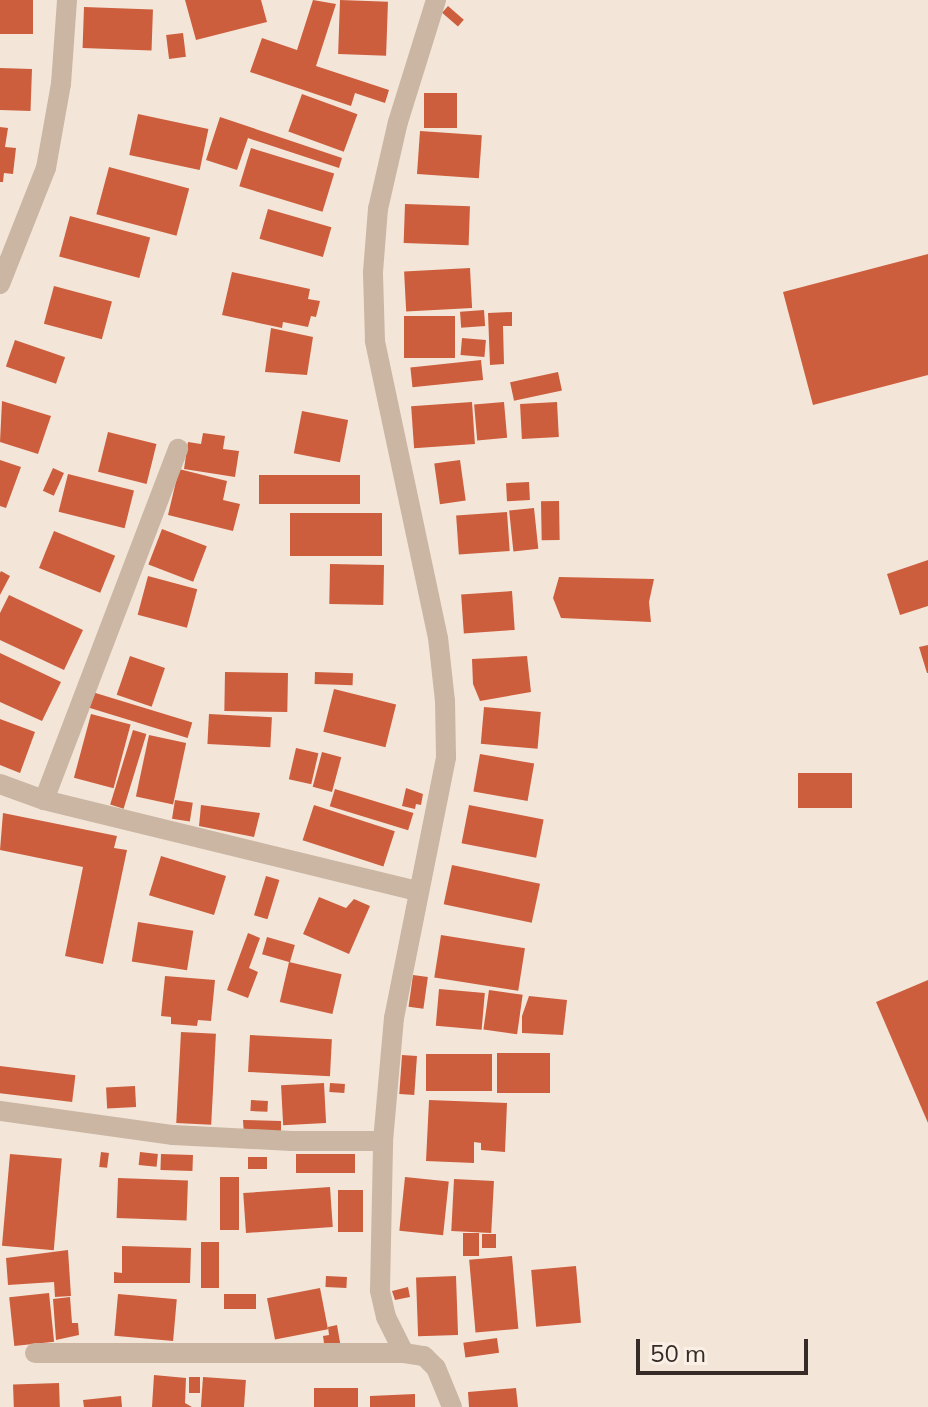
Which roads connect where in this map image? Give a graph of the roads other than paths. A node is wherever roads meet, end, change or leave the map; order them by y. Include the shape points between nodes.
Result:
1 (67, 0) edge
2 (436, 0) edge
3 (0, 284) edge
4 (178, 449) dead end
5 (0, 784) edge
6 (44, 800) junction
7 (417, 891) junction
8 (0, 1111) edge
9 (383, 1141) junction
10 (35, 1353) dead end
11 (404, 1353) junction
12 (452, 1407) edge

1 - 3 street via 61,84 46,168
2 - 7 street via 398,122 378,209 373,272 375,341 438,638 445,701 446,757
4 - 6 street
5 - 6 street
6 - 7 street
7 - 9 street via 394,1018
8 - 9 street via 173,1135
9 - 11 street via 380,1290 386,1317
10 - 11 street
11 - 12 street via 424,1356 436,1368

